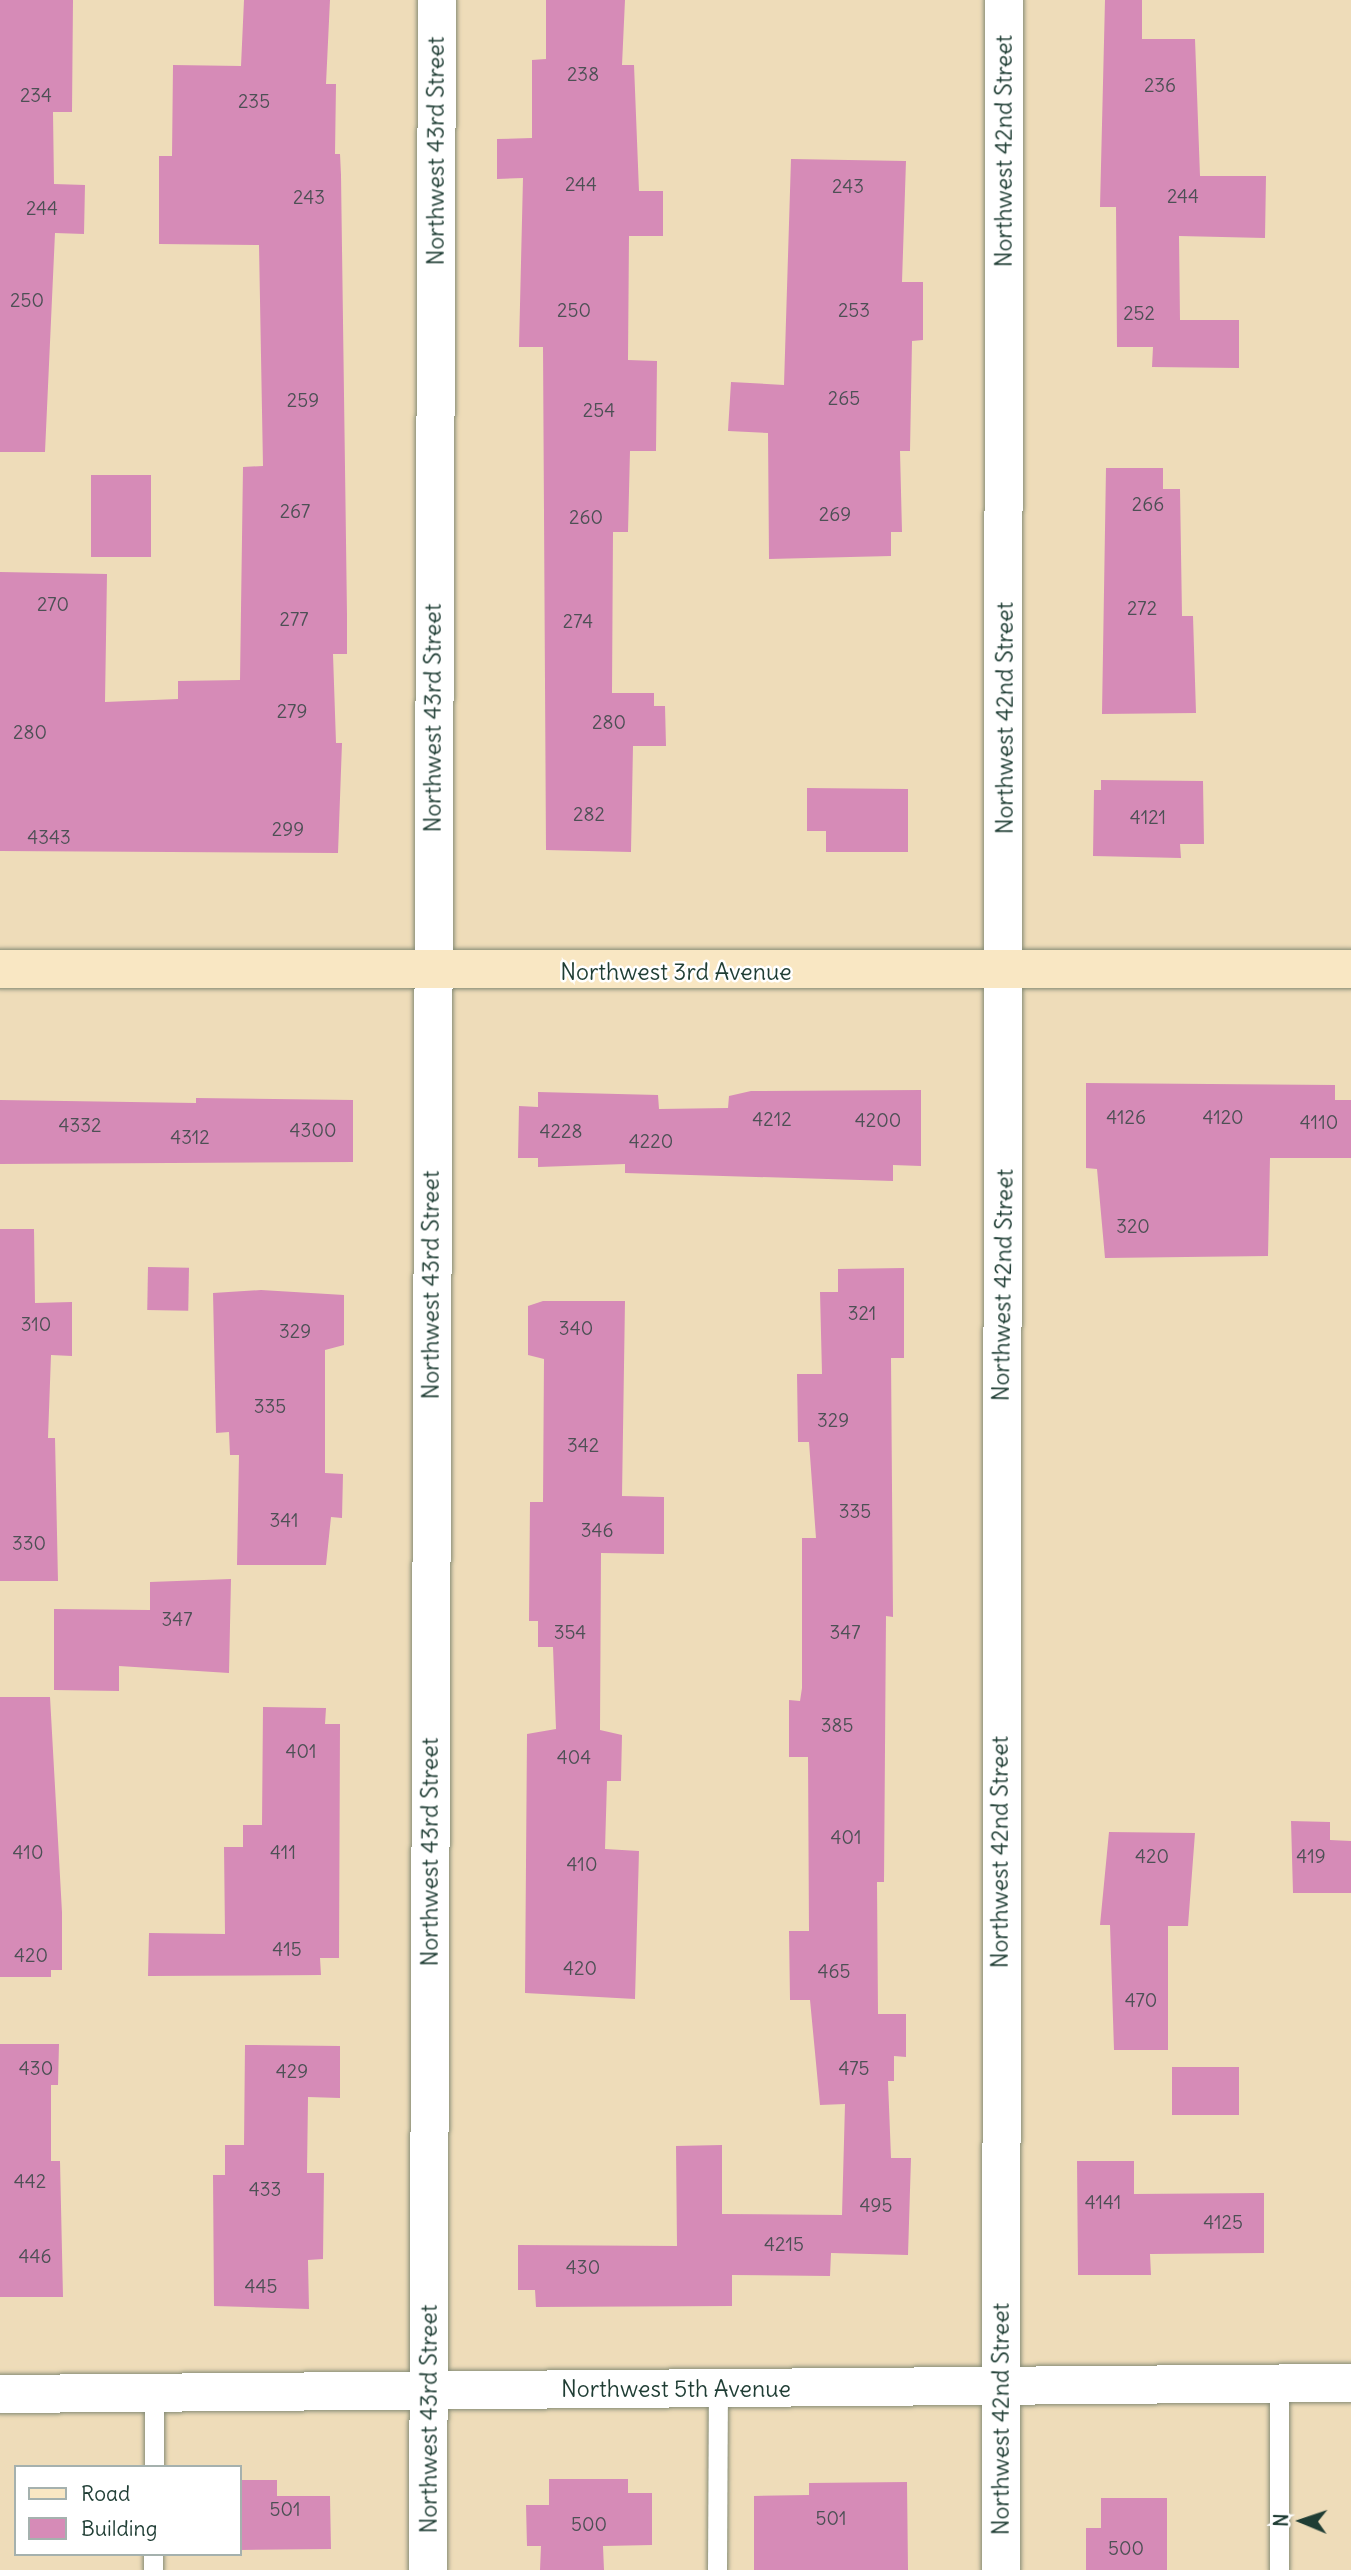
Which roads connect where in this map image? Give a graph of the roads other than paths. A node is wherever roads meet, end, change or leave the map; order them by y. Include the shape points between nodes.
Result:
1 (437, 0) edge
2 (1004, 0) edge
3 (0, 969) edge
4 (1351, 969) edge
5 (431, 971) junction
6 (1006, 973) junction
7 (1351, 2383) edge
8 (1279, 2385) junction
9 (429, 2389) junction
10 (718, 2389) junction
11 (1001, 2389) junction
12 (154, 2392) junction
13 (0, 2394) edge
14 (154, 2465) edge
15 (428, 2570) edge
16 (717, 2570) edge
17 (1001, 2570) edge
18 (1279, 2570) edge

1 - 5 street, Northwest 43rd Street
2 - 6 street, Northwest 42nd Street
3 - 5 street, Northwest 3rd Avenue
4 - 6 street, Northwest 3rd Avenue
5 - 6 street, Northwest 3rd Avenue
5 - 9 street, Northwest 43rd Street
6 - 11 street, Northwest 42nd Street
7 - 8 street, Northwest 5th Avenue
8 - 11 street, Northwest 5th Avenue
8 - 18 lane
9 - 10 street, Northwest 5th Avenue
9 - 12 street, Northwest 5th Avenue
9 - 15 street, Northwest 43rd Street
10 - 11 street, Northwest 5th Avenue
10 - 16 lane
11 - 17 street, Northwest 42nd Street
12 - 13 street, Northwest 5th Avenue
12 - 14 lane

